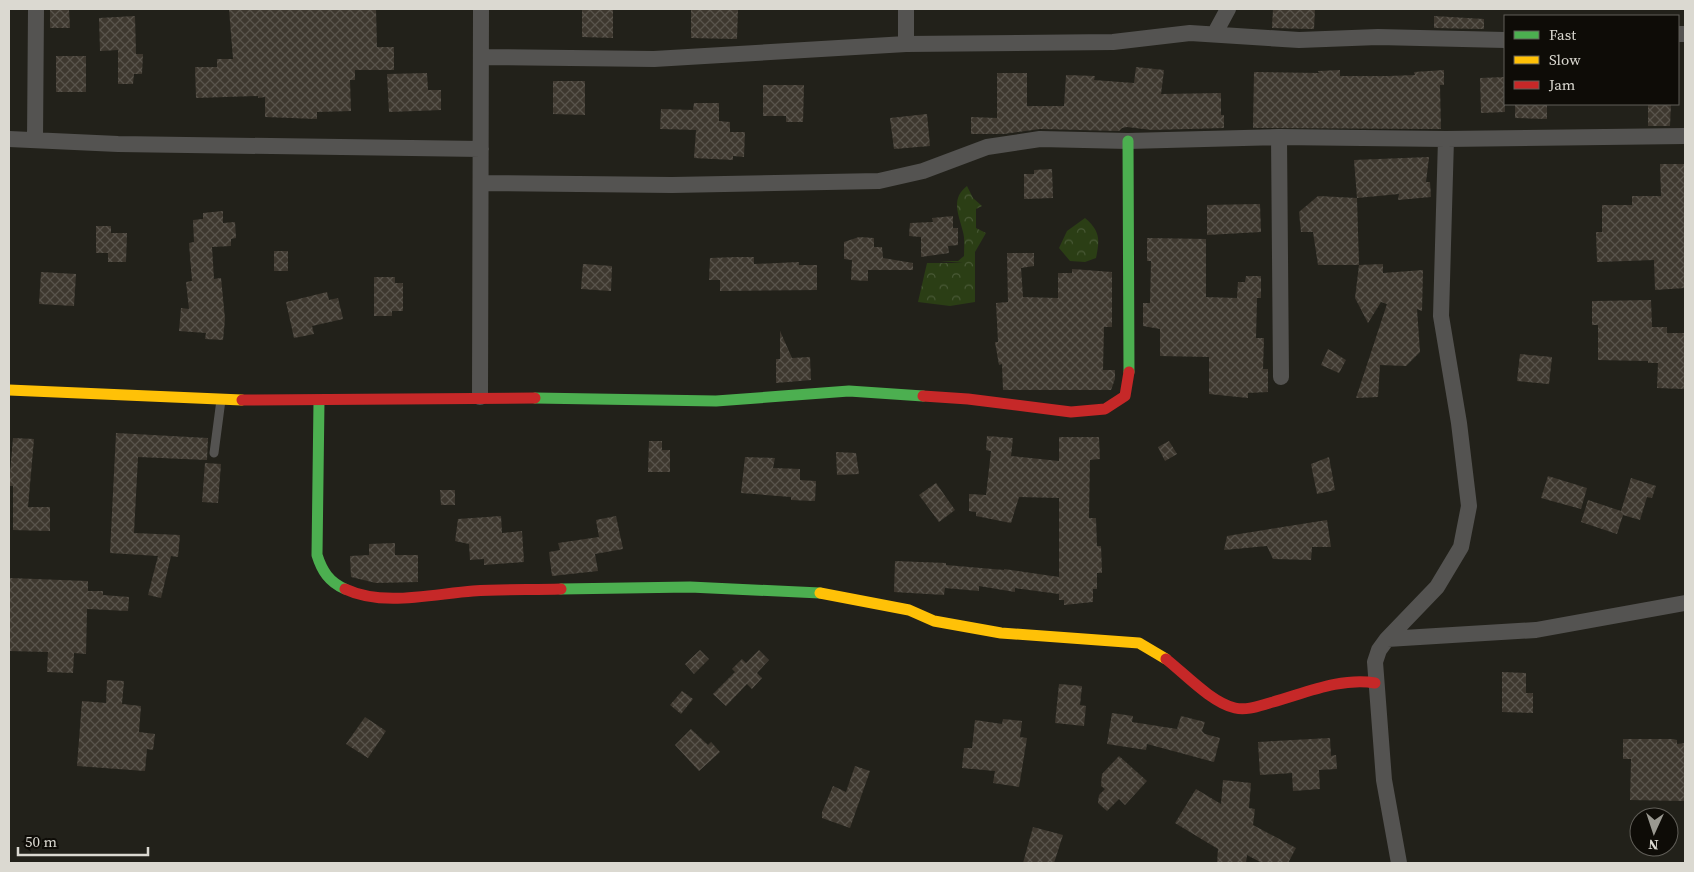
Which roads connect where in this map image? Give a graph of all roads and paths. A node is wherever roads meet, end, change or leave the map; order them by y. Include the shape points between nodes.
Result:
1 (36, 9) edge
2 (481, 9) edge
3 (906, 9) edge
4 (1228, 9) edge
5 (1216, 33) junction
6 (1504, 40) edge
7 (906, 44) junction
8 (481, 57) junction
9 (1685, 136) edge
10 (1279, 138) junction
11 (9, 139) edge
12 (1446, 139) junction
13 (35, 140) junction
14 (1128, 141) junction
15 (481, 149) junction
16 (481, 184) junction
17 (1281, 377) dead end
18 (9, 390) edge
19 (480, 397) junction
20 (221, 400) junction
21 (319, 402) junction
22 (214, 453) dead end
23 (1685, 603) edge
24 (1387, 639) junction
25 (1375, 683) junction
26 (1399, 863) edge

1 - 13 street
2 - 8 street
3 - 7 street
4 - 5 street
5 - 6 street via 1299,40 1378,37
5 - 7 street via 1113,42
7 - 8 street via 654,58
8 - 15 street
9 - 12 street
10 - 12 street
10 - 14 street
10 - 17 street
11 - 13 street
12 - 24 street via 1442,316 1469,506 1461,547 1437,587
13 - 15 street
14 - 16 street via 1040,139 1012,142 987,147 923,171 878,181
14 - 19 street via 1129,381 1125,396 1105,409 1071,412 968,399 849,391 716,401
15 - 16 street
16 - 19 street
18 - 20 street
19 - 21 street
20 - 21 street
20 - 22 lane
21 - 25 street via 318,555 321,568 332,584 353,593 383,598 475,591 690,587 821,593 909,610 934,622 1001,633 1139,643 1157,652 1219,700 1236,708 1260,706 1348,682
23 - 24 street via 1536,630
24 - 25 street via 1375,662
25 - 26 street via 1384,780

